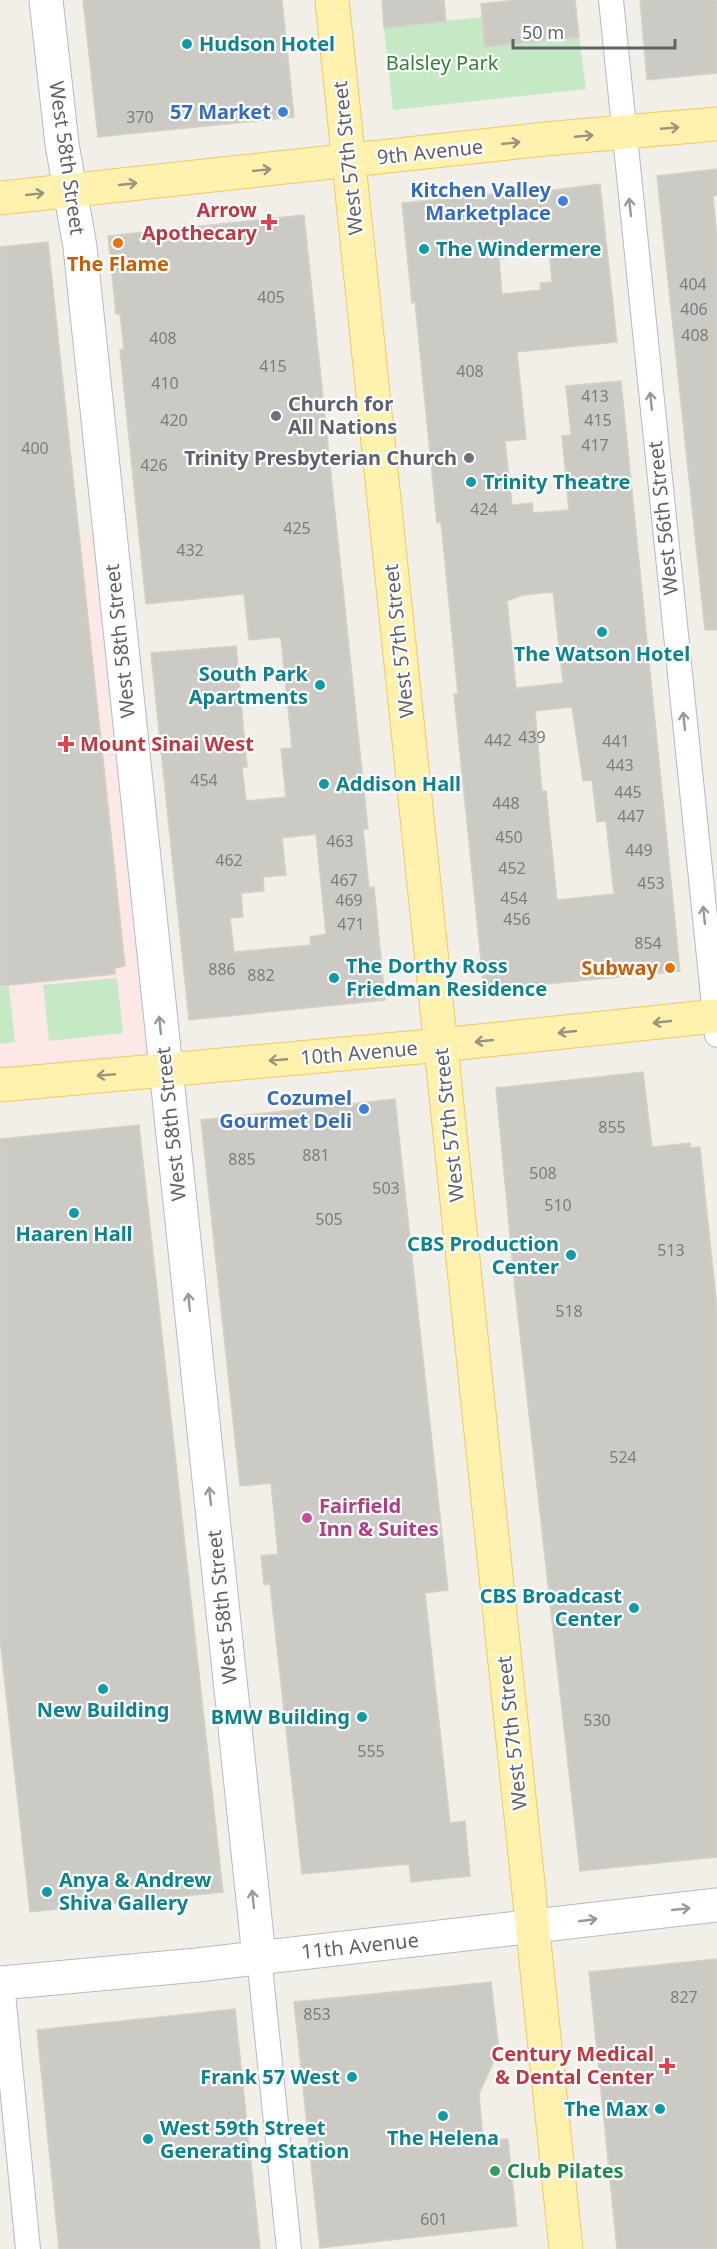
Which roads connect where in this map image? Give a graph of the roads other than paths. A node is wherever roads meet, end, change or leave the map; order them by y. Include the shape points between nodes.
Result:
1 (46, 0) edge
2 (332, 0) edge
3 (611, 0) edge
4 (717, 124) edge
5 (622, 133) junction
6 (349, 161) junction
7 (70, 190) junction
8 (0, 198) edge
9 (716, 1022) edge
10 (441, 1045) junction
11 (165, 1070) junction
12 (0, 1085) edge
13 (717, 1905) edge
14 (531, 1927) junction
15 (259, 1957) junction
16 (1, 1976) edge
17 (27, 2249) edge
18 (289, 2249) edge
19 (566, 2249) edge

1 - 7 street, West 58th Street
2 - 6 main road, West 57th Street
3 - 5 street, West 56th Street
5 -> 4 main road, 9th Avenue
6 -> 5 main road, 9th Avenue
9 -> 5 street, West 56th Street
7 -> 6 main road, 9th Avenue
6 - 10 main road, West 57th Street
8 -> 7 main road, 9th Avenue
11 -> 7 street, West 58th Street via 80,247
9 -> 10 main road, 10th Avenue
10 -> 11 main road, 10th Avenue
10 - 14 main road, West 57th Street
11 -> 12 main road, 10th Avenue
15 -> 11 street, West 58th Street
14 -> 13 street, 11th Avenue
14 - 15 street, 11th Avenue
14 - 19 main road, West 57th Street
15 - 16 street, 11th Avenue via 138,1972
15 - 18 street, West 58th Street
16 - 17 street

